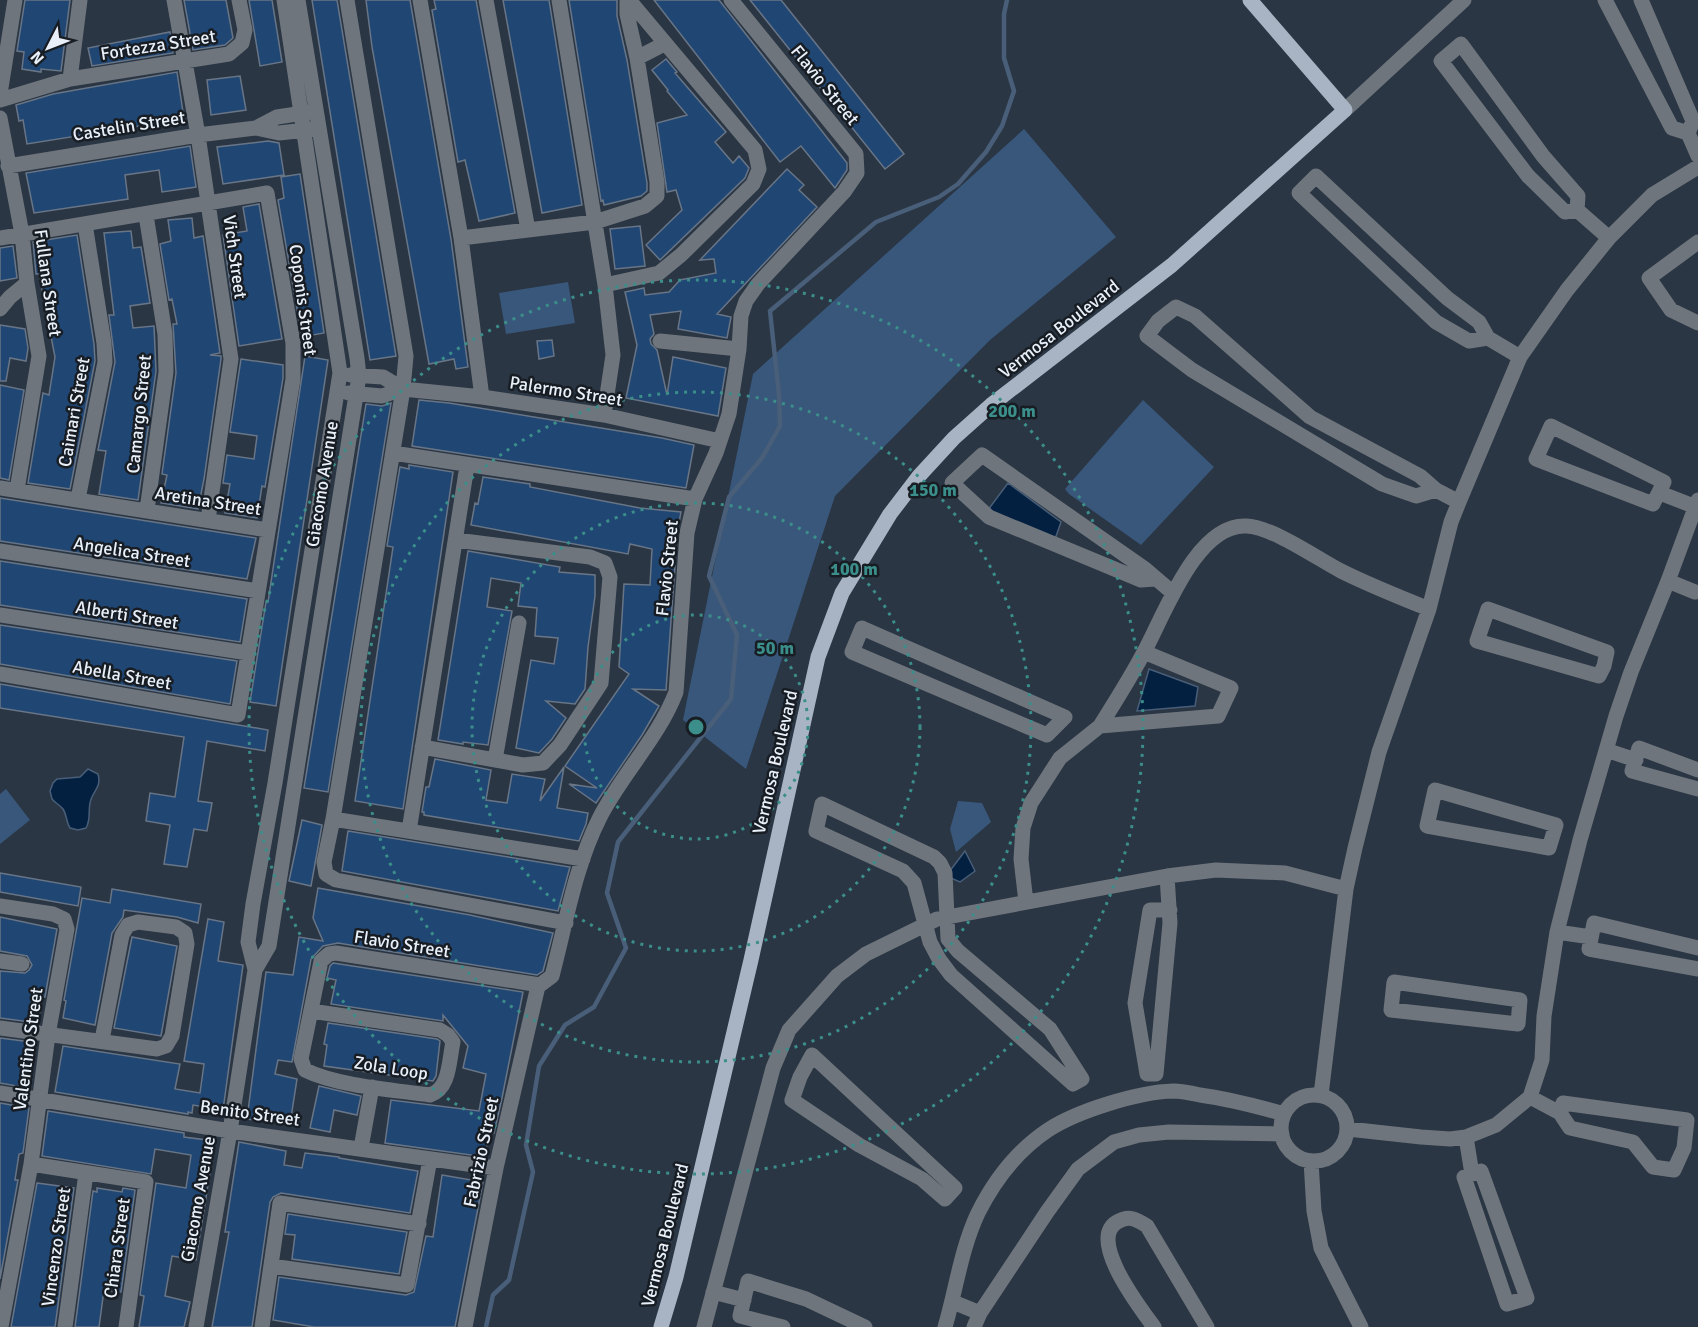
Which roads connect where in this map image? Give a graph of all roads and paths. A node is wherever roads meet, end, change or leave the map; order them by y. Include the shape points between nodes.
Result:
1 (15, 0) edge
2 (80, 0) edge
3 (174, 0) edge
4 (239, 0) edge
5 (284, 0) edge
6 (298, 0) edge
7 (346, 0) edge
8 (420, 0) edge
9 (486, 0) edge
10 (559, 0) edge
11 (628, 0) edge
12 (731, 0) edge
13 (1250, 0) edge
14 (1464, 0) edge
15 (1605, 0) edge
16 (1641, 0) edge
17 (664, 44) junction
18 (637, 58) junction
19 (184, 60) junction
20 (70, 79) junction
21 (0, 94) edge
22 (0, 100) edge
23 (1345, 110) junction
24 (309, 112) junction
25 (0, 118) edge
26 (256, 128) junction
27 (312, 130) junction
28 (1688, 133) junction
29 (198, 135) junction
30 (1698, 156) edge
31 (8, 166) junction
32 (1698, 167) edge
33 (208, 204) junction
34 (1577, 210) junction
35 (146, 215) junction
36 (595, 222) junction
37 (85, 224) junction
38 (528, 230) junction
39 (22, 234) junction
40 (0, 238) edge
41 (461, 238) junction
42 (1609, 238) junction
43 (1698, 242) edge
44 (27, 283) junction
45 (604, 285) junction
46 (0, 309) edge
47 (1698, 323) edge
48 (1488, 338) junction
49 (660, 341) dead end
50 (739, 349) junction
51 (1520, 357) junction
52 (340, 374) junction
53 (358, 376) junction
54 (403, 389) junction
55 (338, 392) junction
56 (356, 394) junction
57 (482, 397) junction
58 (604, 415) junction
59 (720, 441) junction
60 (393, 453) junction
61 (468, 466) junction
62 (0, 488) edge
63 (17, 490) junction
64 (1436, 490) junction
65 (1660, 493) junction
66 (78, 499) junction
67 (695, 500) junction
68 (1459, 502) junction
69 (1697, 504) edge
70 (147, 510) junction
71 (208, 520) junction
72 (268, 530) junction
73 (456, 540) junction
74 (0, 551) edge
75 (1155, 579) junction
76 (1668, 581) junction
77 (258, 591) junction
78 (1173, 593) junction
79 (1697, 593) edge
80 (1429, 609) junction
81 (0, 615) edge
82 (519, 623) dead end
83 (1144, 652) junction
84 (248, 653) junction
85 (1604, 666) junction
86 (1631, 672) junction
87 (0, 674) edge
88 (238, 716) joint
89 (1100, 726) junction
90 (1056, 727) junction
91 (1076, 745) junction
92 (422, 747) junction
93 (1606, 750) junction
94 (495, 760) junction
95 (1636, 760) junction
96 (1698, 770) edge
97 (1698, 789) edge
98 (333, 819) junction
99 (409, 831) junction
100 (1552, 837) junction
101 (1580, 840) junction
102 (583, 859) junction
103 (1167, 876) junction
104 (1346, 889) junction
105 (1026, 902) junction
106 (253, 904) junction
107 (0, 906) edge
108 (275, 907) junction
109 (1170, 910) junction
110 (946, 917) junction
111 (566, 922) junction
112 (925, 923) junction
113 (1557, 932) junction
114 (1592, 937) junction
115 (948, 939) junction
116 (930, 942) junction
117 (1698, 948) edge
118 (329, 954) joint
119 (0, 961) edge
120 (22, 964) dead end
121 (1698, 969) edge
122 (255, 970) junction
123 (538, 986) junction
124 (311, 1011) junction
125 (1519, 1013) junction
126 (1544, 1016) junction
127 (0, 1028) edge
128 (48, 1035) junction
129 (102, 1040) junction
130 (773, 1068) junction
131 (800, 1077) junction
132 (372, 1087) junction
133 (0, 1093) edge
134 (1322, 1095) junction
135 (1530, 1097) junction
136 (39, 1100) junction
137 (1560, 1113) junction
138 (1284, 1114) junction
139 (1348, 1129) junction
140 (230, 1131) junction
141 (1282, 1134) junction
142 (1466, 1137) junction
143 (361, 1148) junction
144 (430, 1159) junction
145 (1311, 1161) junction
146 (31, 1164) junction
147 (496, 1168) junction
148 (86, 1173) junction
149 (1472, 1174) junction
150 (419, 1224) junction
151 (271, 1266) junction
152 (713, 1292) junction
153 (744, 1300) junction
154 (953, 1302) junction
155 (977, 1320) edge
156 (1, 1327) edge
157 (65, 1327) edge
158 (126, 1327) edge
159 (196, 1327) edge
160 (262, 1327) edge
161 (465, 1327) edge
162 (661, 1327) edge
163 (704, 1327) edge
164 (783, 1327) edge
165 (865, 1327) edge
166 (945, 1327) edge
167 (1154, 1327) edge
168 (1208, 1327) edge
169 (1361, 1327) edge

1 - 21 street
2 - 20 street
3 - 19 street, Vich Street
4 - 19 street, Fortezza Street via 245,30 242,43 229,54
5 - 24 street, Giacomo Avenue
6 - 24 street, Giacomo Avenue
7 - 54 street via 406,356
8 - 41 street
9 - 38 street
10 - 36 street
11 - 17 street
11 - 18 street via 627,14
12 - 50 street, Flavio Street via 856,154 857,173 746,301
13 - 23 main road
14 - 23 street, Vermosa Boulevard
15 - 28 street via 1672,128
16 - 28 street via 1693,121
17 - 18 street
17 - 45 street via 755,150 759,169 753,183 659,273
18 - 36 street via 657,196 645,206
19 - 20 street, Fortezza Street
19 - 29 street, Vich Street
20 - 22 street, Fortezza Street
23 - 162 main road, Vermosa Boulevard via 1172,265 954,438 890,514 842,593 818,657 751,960
24 - 26 street, Castelin Street via 277,117
24 - 27 street, Giacomo Avenue
25 - 31 street, Fullana Street
26 - 27 street, Castelin Street via 279,133
26 - 29 street, Castelin Street
27 - 52 street, Giacomo Avenue
27 - 53 street, Giacomo Avenue
28 - 30 street
29 - 31 street, Castelin Street
29 - 33 street, Vich Street
31 - 39 street, Fullana Street
32 - 42 street via 1652,195
33 - 35 street, Coponis Street
33 - 71 street, Vich Street via 231,359
33 - 72 street, Coponis Street via 267,194 293,343 293,379
34 - 34 street via 1578,196 1543,156 1461,44 1441,61 1528,176 1566,212
34 - 42 street
35 - 37 street, Coponis Street
35 - 70 street, Camargo Street via 165,334 166,372
36 - 38 street
36 - 45 street
37 - 39 street, Coponis Street
37 - 66 street, Caimari Street via 105,362
38 - 41 street
39 - 40 street, Coponis Street
39 - 44 street, Fullana Street
41 - 57 street
42 - 51 street
43 - 47 street via 1649,278 1671,310
44 - 46 street
44 - 63 street, Fullana Street via 39,356
45 - 58 street via 613,355
48 - 48 street via 1479,322 1316,176 1299,193 1436,322 1469,341
48 - 51 street
49 - 50 street
50 - 59 street, Flavio Street via 729,414
51 - 68 street
52 - 53 street
52 - 55 street, Giacomo Avenue
53 - 54 street via 383,377
53 - 56 street, Giacomo Avenue
54 - 56 street via 382,396
54 - 57 street, Palermo Street
54 - 60 street
55 - 56 street
55 - 106 street, Giacomo Avenue
56 - 108 street, Giacomo Avenue
57 - 58 street, Palermo Street
58 - 59 street, Palermo Street
59 - 67 street, Flavio Street
60 - 61 street
60 - 98 street
61 - 67 street
61 - 73 street
62 - 63 street, Aretina Street
63 - 66 street, Aretina Street
64 - 64 street via 1420,476 1310,417 1195,316 1176,307 1147,336 1192,370 1382,484 1416,496
64 - 68 street
65 - 65 street via 1653,504 1536,459 1551,426 1664,482
65 - 69 street
66 - 70 street, Aretina Street
67 - 102 street, Flavio Street via 687,532 676,692 604,810
68 - 80 street
69 - 76 street
70 - 71 street, Aretina Street
71 - 72 street, Aretina Street
72 - 77 street, Coponis Street
73 - 92 street
73 - 94 street via 590,557 605,563 610,577 601,683 543,764
74 - 77 street, Angelica Street
75 - 75 street via 982,455 952,483 989,517 1141,580
75 - 78 street
76 - 79 street
76 - 86 street
77 - 84 street, Coponis Street
78 - 80 street via 1204,547 1225,530 1246,526 1269,532 1342,572
78 - 83 street
80 - 104 street via 1379,752
81 - 84 street, Alberti Street
82 - 94 street
83 - 89 street
83 - 89 street via 1231,688 1218,717
84 - 88 street, Coponis Street
85 - 85 street via 1599,676 1477,641 1488,609 1607,652
85 - 86 street
86 - 93 street
87 - 88 street, Abella Street
89 - 91 street
90 - 90 street via 1065,717 862,628 852,652 1047,735
90 - 91 street
91 - 105 street via 1060,758 1043,783 1023,828 1021,859
92 - 94 street
92 - 99 street
93 - 95 street
93 - 101 street
95 - 96 street via 1639,748
95 - 97 street via 1632,771
98 - 99 street
98 - 111 street via 324,862 326,874 336,880
99 - 102 street
100 - 100 street via 1549,848 1426,826 1435,790 1556,825
100 - 101 street
101 - 113 street
102 - 111 street, Flavio Street
103 - 104 street via 1216,870 1285,873
103 - 105 street
103 - 109 street
104 - 134 street
105 - 110 street
106 - 108 street
106 - 122 street, Giacomo Avenue via 248,942
107 - 128 street, Valentino Street via 64,919 67,929
108 - 122 street, Giacomo Avenue via 269,946
109 - 109 street via 1150,910 1135,1003 1146,1074 1156,1074
110 - 112 street
110 - 112 street via 945,873 940,862 822,804 816,831 909,876
110 - 115 street
111 - 123 street, Flavio Street via 552,975
112 - 116 street
112 - 130 street via 866,954 837,976 789,1030
113 - 114 street
113 - 126 street
114 - 117 street via 1594,923
114 - 121 street via 1589,949
115 - 116 street
115 - 116 street via 1050,1029 1082,1079 1073,1084 951,975
118 - 123 street, Flavio Street
118 - 124 street, Zola Loop via 321,961
119 - 120 street
122 - 140 street, Giacomo Avenue
123 - 147 street, Fabrizio Street
124 - 132 street, Zola Loop via 301,1059 305,1070
124 - 132 street, Zola Loop via 440,1030 453,1042 445,1085 439,1093
125 - 125 street via 1518,1024 1391,1010 1394,982 1520,1000
125 - 126 street
126 - 135 street via 1542,1060
127 - 128 street
128 - 129 street
128 - 136 street, Valentino Street
129 - 129 street via 157,1049 166,1046 172,1036 184,967 185,933 176,927 138,922 128,925 122,935
130 - 131 street
130 - 152 street
131 - 131 street via 792,1100 859,1145 922,1179 945,1199 955,1188 812,1055
132 - 143 street
133 - 136 street, Benito Street
134 - 138 street via 1299,1098
134 - 139 street via 1341,1107
135 - 137 street
135 - 142 street via 1496,1125
136 - 140 street, Benito Street
136 - 146 street, Valentino Street
137 - 137 street via 1570,1128 1633,1142 1653,1167 1674,1170 1684,1148 1687,1120 1563,1103
138 - 141 street
138 - 154 street via 1231,1099 1173,1091 1097,1107 1048,1130 997,1179 978,1215 959,1269
139 - 142 street via 1450,1139
139 - 145 street via 1340,1150
140 - 143 street, Benito Street
140 - 159 street, Giacomo Avenue
141 - 145 street via 1292,1152
141 - 155 street via 1169,1132 1114,1142 1078,1169
142 - 149 street
143 - 144 street, Benito Street
144 - 147 street, Benito Street
144 - 150 street
145 - 169 street via 1321,1248
146 - 148 street, Chiara Street
146 - 156 street, Valentino Street
147 - 161 street, Fabrizio Street
148 - 157 street, Vincenzo Street
148 - 158 street, Chiara Street via 146,1182
149 - 149 street via 1464,1177 1508,1304 1527,1298 1481,1171
150 - 151 street via 407,1285
150 - 151 street via 280,1203
151 - 160 street
152 - 153 street
152 - 163 street
153 - 164 street via 740,1316
153 - 165 street via 748,1281 806,1299
154 - 155 street
154 - 166 street
167 - 168 street via 1111,1255 1108,1239 1114,1224 1125,1217 1147,1226

